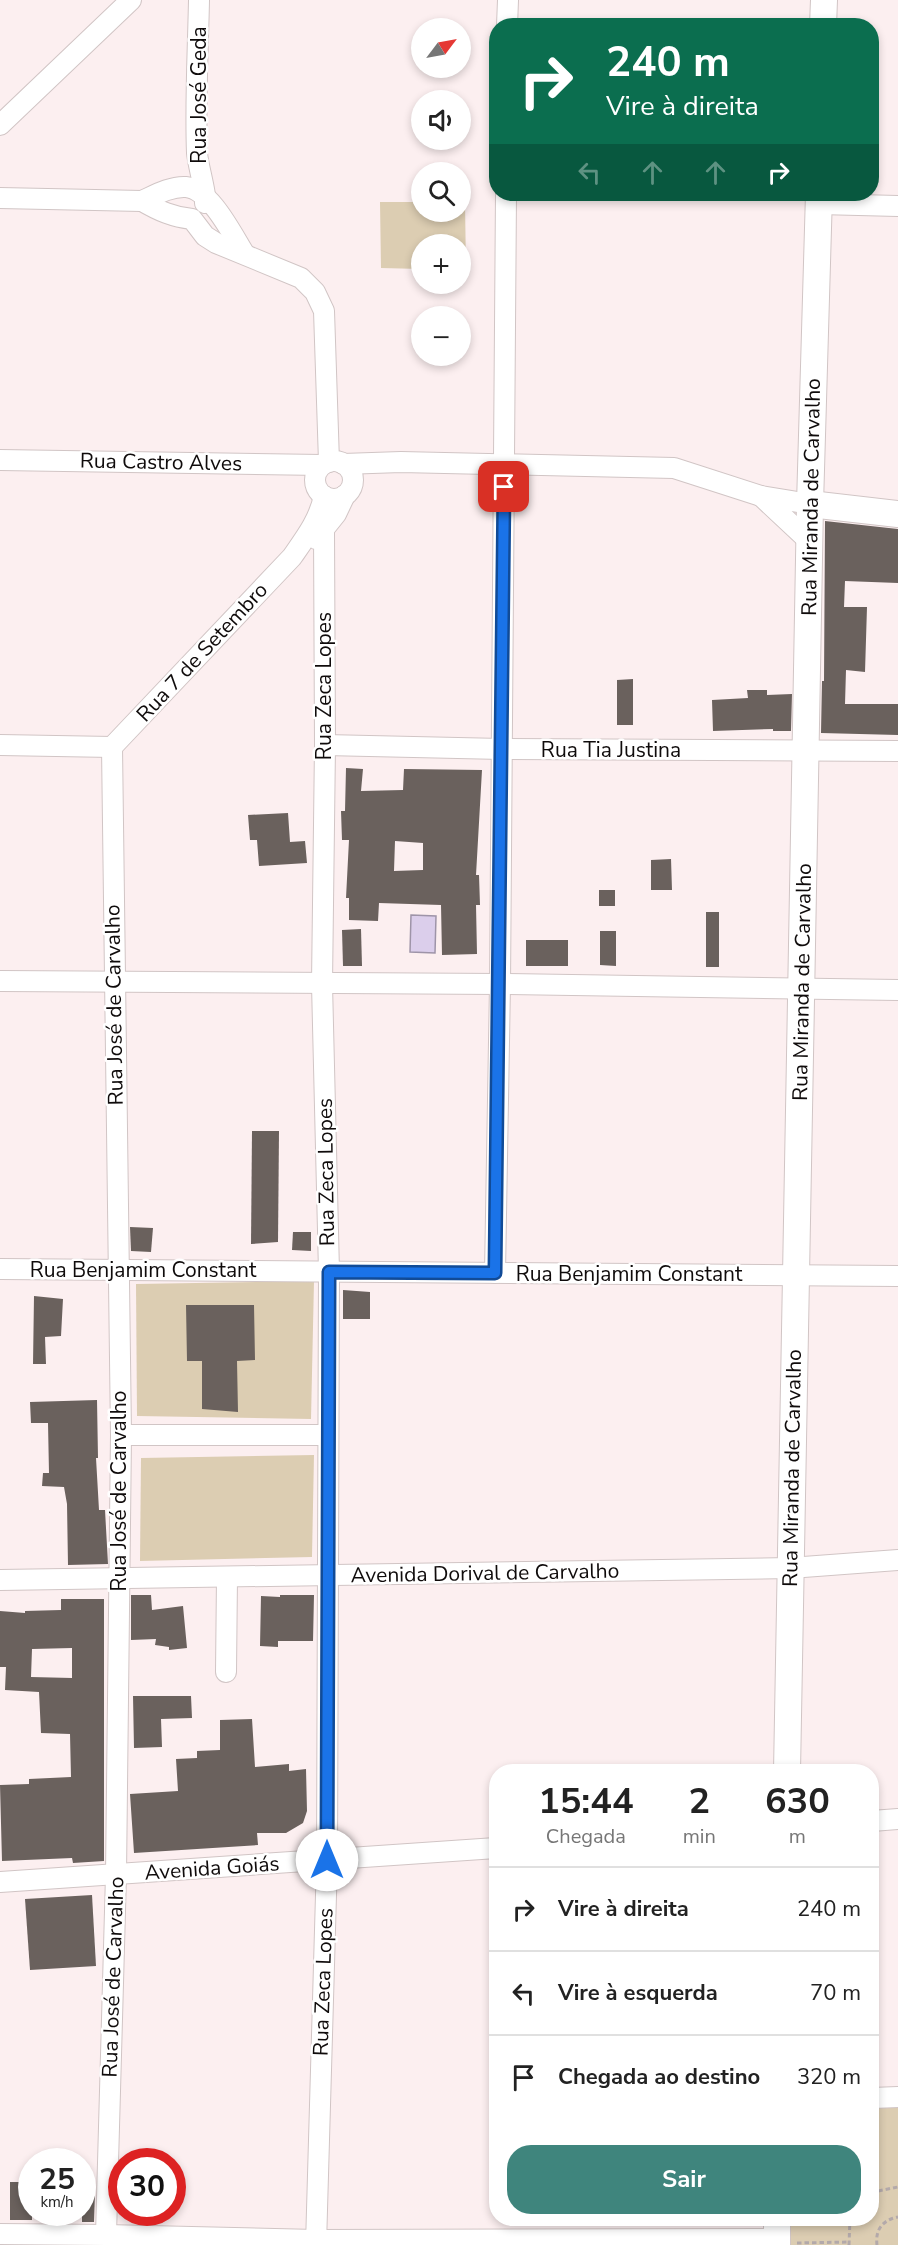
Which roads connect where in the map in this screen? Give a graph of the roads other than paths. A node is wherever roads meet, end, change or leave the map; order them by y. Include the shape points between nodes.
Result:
1 (131, 0) edge
2 (199, 0) edge
3 (507, 0) edge
4 (824, 0) edge
5 (507, 18) edge
6 (823, 18) edge
7 (0, 125) edge
8 (206, 196) junction
9 (0, 198) edge
10 (142, 201) junction
11 (506, 201) edge
12 (819, 201) edge
13 (842, 201) edge
14 (898, 206) edge
15 (192, 219) junction
16 (244, 253) junction
17 (0, 460) edge
18 (401, 462) junction
19 (332, 463) junction
20 (504, 464) junction
21 (347, 492) junction
22 (324, 496) junction
23 (761, 496) junction
24 (810, 504) junction
25 (898, 514) edge
26 (324, 531) junction
27 (809, 541) junction
28 (292, 557) junction
29 (0, 745) edge
30 (325, 745) junction
31 (112, 747) junction
32 (502, 749) junction
33 (806, 751) junction
34 (898, 751) edge
35 (0, 981) edge
36 (113, 983) junction
37 (322, 984) junction
38 (500, 984) junction
39 (802, 987) junction
40 (898, 990) edge
41 (0, 1269) edge
42 (118, 1270) junction
43 (329, 1272) junction
44 (495, 1273) junction
45 (796, 1275) junction
46 (898, 1276) edge
47 (121, 1435) junction
48 (327, 1436) junction
49 (898, 1560) edge
50 (790, 1568) junction
51 (327, 1576) junction
52 (119, 1577) junction
53 (227, 1577) junction
54 (0, 1580) edge
55 (226, 1672) dead end
56 (787, 1764) edge
57 (898, 1819) edge
58 (879, 1820) edge
59 (489, 1848) edge
60 (327, 1860) junction
61 (116, 1875) junction
62 (0, 1882) edge
63 (898, 2097) edge
64 (879, 2098) edge
65 (0, 2234) edge
66 (106, 2235) junction
67 (780, 2236) edge
68 (161, 2241) edge
69 (316, 2243) edge

1 - 7 street
2 - 8 street, Rua José Geda via 197,154
3 - 5 street
4 - 6 main road
8 - 10 street via 188,187
8 - 15 street via 200,213
8 - 16 street
9 - 10 street
10 - 15 street via 160,212
11 - 20 street
12 - 24 main road, Rua Miranda de Carvalho
13 - 14 street
15 - 16 street via 205,236
16 - 19 street via 301,278 315,292 324,311
17 - 19 street, Rua Castro Alves
18 - 19 street, Rua Castro Alves
18 - 20 street, Rua Castro Alves
18 - 21 street, Rua Castro Alves via 370,474
19 - 21 street via 352,475
19 - 22 street via 315,477
20 - 23 street, Rua Castro Alves via 674,468
20 - 32 street
21 - 22 street via 338,498
21 - 26 street, Rua 7 de Setembro
22 - 28 street, Rua 7 de Setembro via 314,526
23 - 24 street, Rua Castro Alves
23 - 27 street, Rua Castro Alves
24 - 25 main road, Rua Castro Alves
24 - 27 main road, Rua Miranda de Carvalho
26 - 28 street, Rua 7 de Setembro
26 - 30 street, Rua Zeca Lopes
27 - 33 main road, Rua Miranda de Carvalho
28 - 31 street, Rua 7 de Setembro
29 - 31 street
30 - 32 street, Rua Tia Justina
30 - 37 street, Rua Zeca Lopes
31 - 36 street, Rua José de Carvalho
32 - 33 street, Rua Tia Justina
32 - 38 street
33 - 34 street, Rua Tia Justina
33 - 39 main road, Rua Miranda de Carvalho
35 - 36 street
36 - 37 street
36 - 42 street, Rua José de Carvalho
37 - 38 street
37 - 43 street, Rua Zeca Lopes
38 - 39 street
38 - 44 street
39 - 40 street
39 - 45 main road, Rua Miranda de Carvalho
41 - 42 street, Rua Benjamim Constant
42 - 43 street, Rua Benjamim Constant
42 - 47 street, Rua José de Carvalho
43 - 44 street, Rua Benjamim Constant
43 - 48 street, Rua Zeca Lopes
44 - 45 street, Rua Benjamim Constant
45 - 46 street, Rua Benjamim Constant
45 - 50 main road, Rua Miranda de Carvalho
47 - 48 street
47 - 52 street, Rua José de Carvalho
48 - 51 street, Rua Zeca Lopes
49 - 50 street, Avenida Dorival de Carvalho
50 - 51 street, Avenida Dorival de Carvalho
50 - 56 main road, Rua Miranda de Carvalho
51 - 53 street, Avenida Dorival de Carvalho
51 - 60 street, Rua Zeca Lopes
52 - 53 street, Avenida Dorival de Carvalho
52 - 54 street, Avenida Dorival de Carvalho
52 - 61 street, Rua José de Carvalho
53 - 55 street
57 - 58 street
59 - 60 street, Avenida Goiás
60 - 61 street, Avenida Goiás
60 - 69 street, Rua Zeca Lopes
61 - 62 street, Avenida Goiás
61 - 66 street, Rua José de Carvalho
63 - 64 street
65 - 66 street
66 - 68 street
67 - 69 street
68 - 69 street

